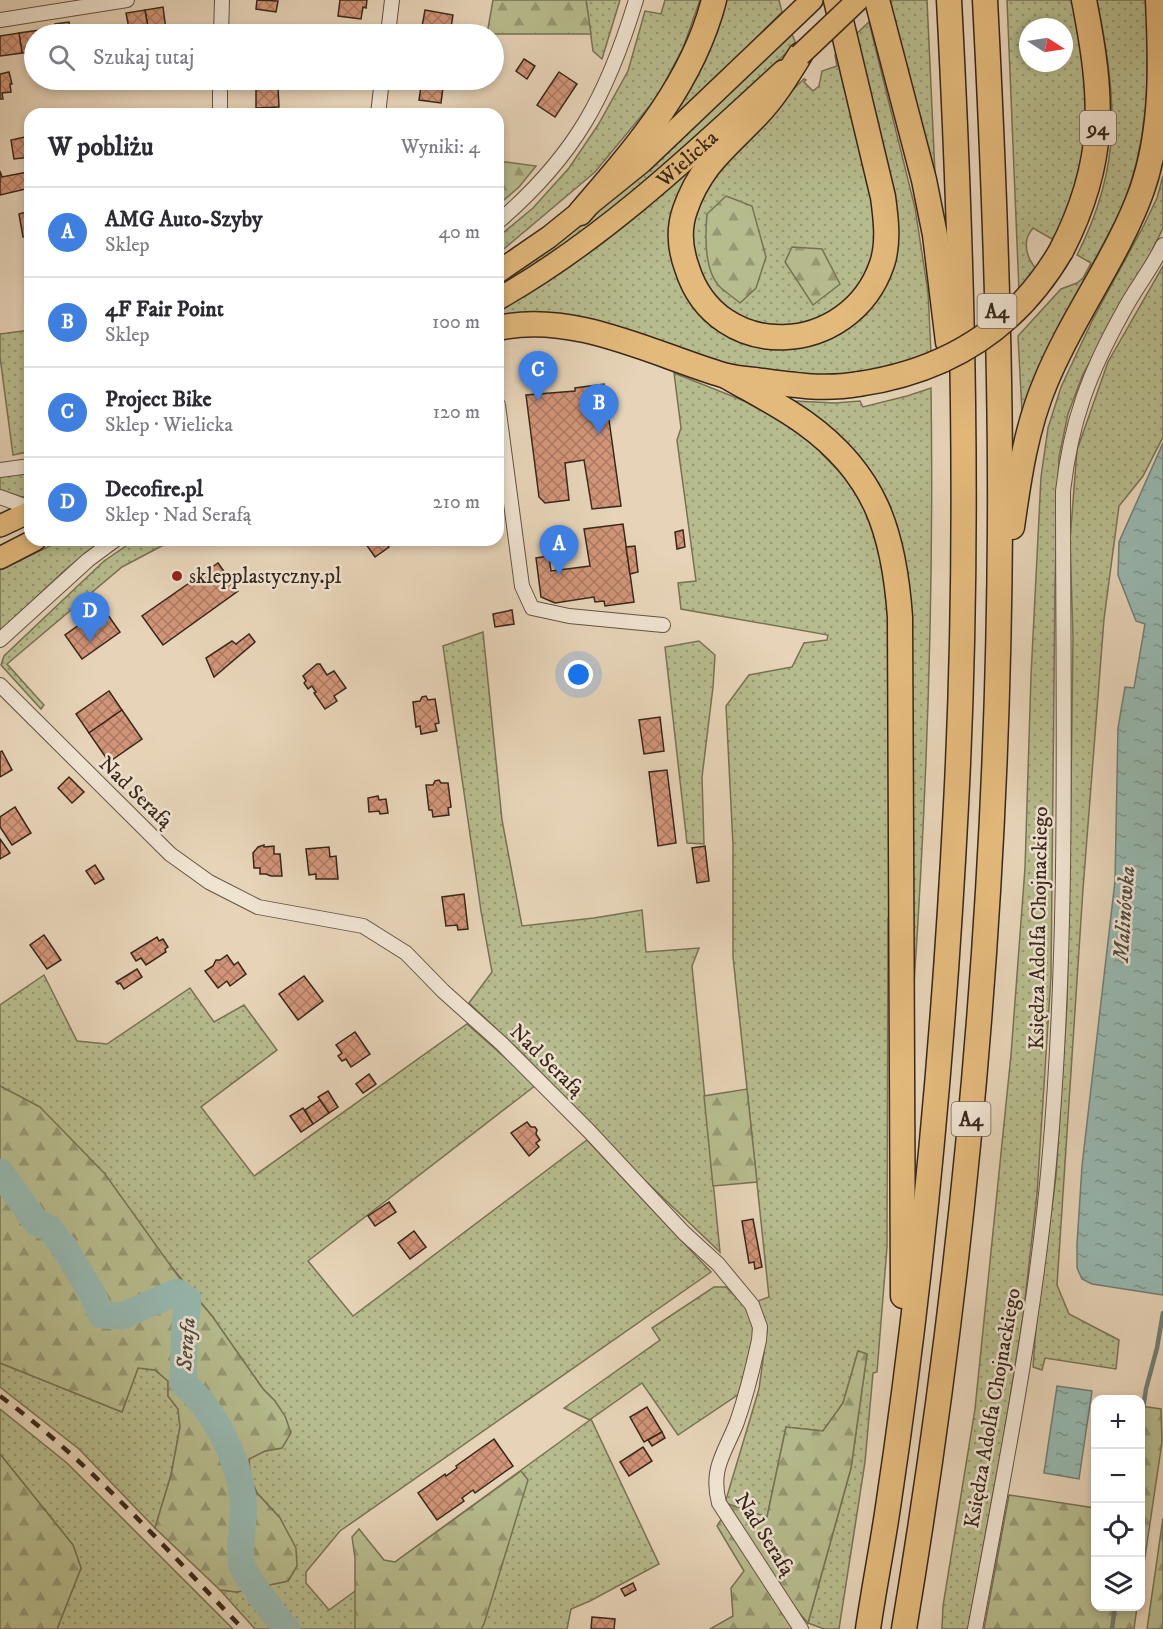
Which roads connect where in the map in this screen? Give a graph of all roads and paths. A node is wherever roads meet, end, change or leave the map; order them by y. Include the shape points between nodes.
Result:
1 (127, 0) edge
2 (222, 0) edge
3 (392, 0) edge
4 (636, 0) edge
5 (714, 0) edge
6 (812, 0) edge
7 (836, 0) edge
8 (858, 0) edge
9 (877, 0) edge
10 (949, 0) edge
11 (985, 0) edge
12 (1084, 0) edge
13 (1158, 0) edge
14 (0, 20) edge
15 (221, 24) edge
16 (389, 24) edge
17 (800, 55) junction
18 (220, 90) edge
19 (381, 90) edge
20 (220, 108) edge
21 (379, 108) edge
22 (580, 213) junction
23 (504, 216) edge
24 (1163, 244) edge
25 (504, 268) edge
26 (504, 295) edge
27 (504, 327) edge
28 (726, 376) junction
29 (964, 439) junction
30 (504, 450) edge
31 (24, 467) edge
32 (0, 470) edge
33 (0, 497) edge
34 (24, 507) edge
35 (24, 513) edge
36 (0, 526) edge
37 (24, 546) edge
38 (107, 546) edge
39 (0, 558) edge
40 (998, 622) junction
41 (663, 625) dead end
42 (0, 640) edge
43 (0, 685) edge
44 (904, 1387) junction
45 (869, 1618) edge
46 (905, 1621) edge
47 (801, 1629) edge
48 (975, 1629) edge

1 - 14 street
2 - 15 street
3 - 16 street
4 - 23 street via 614,65 573,143 552,171
5 - 22 highway via 691,65 664,110
6 - 22 main road, Wielicka via 642,162
7 - 17 highway via 884,197 882,263 852,313 835,324 803,336 756,335 738,328 696,291 683,258 681,228 688,200 705,169 780,88
8 - 17 main road, Wielicka, bridge
9 - 29 highway via 933,224
10 - 29 highway, A4
11 - 40 highway, A4 via 999,359
12 - 28 highway, 94, bridge via 1098,87 1098,133 1091,179 1061,251 1024,302 965,349 908,375 839,387
13 - 40 highway via 1160,93 1143,189 1064,343 1034,413 1022,464
17 - 26 main road, Wielicka via 615,218
18 - 20 street
19 - 21 street
22 - 25 main road, Wielicka
24 - 48 street, Księdza Adolfa Chojnackiego via 1123,312 1084,392 1067,453 1063,491 1062,913 1049,1164 1024,1371
27 - 28 highway via 541,323 570,328 645,347
28 - 44 highway via 804,422 843,455 859,475 882,518 897,580
29 - 44 highway, A4 via 957,800 935,1123
30 - 41 street via 522,586 532,608 569,616
31 - 32 street
33 - 34 street
35 - 36 main road
37 - 39 main road
38 - 42 street
40 - 46 highway, A4 via 990,864 970,1124 945,1353
43 - 47 street, Nad Serafą via 170,854 209,882 258,908 363,926 406,952 589,1131 743,1293 756,1315 759,1340 736,1423 717,1467 716,1489 719,1503
44 - 45 highway, A4

